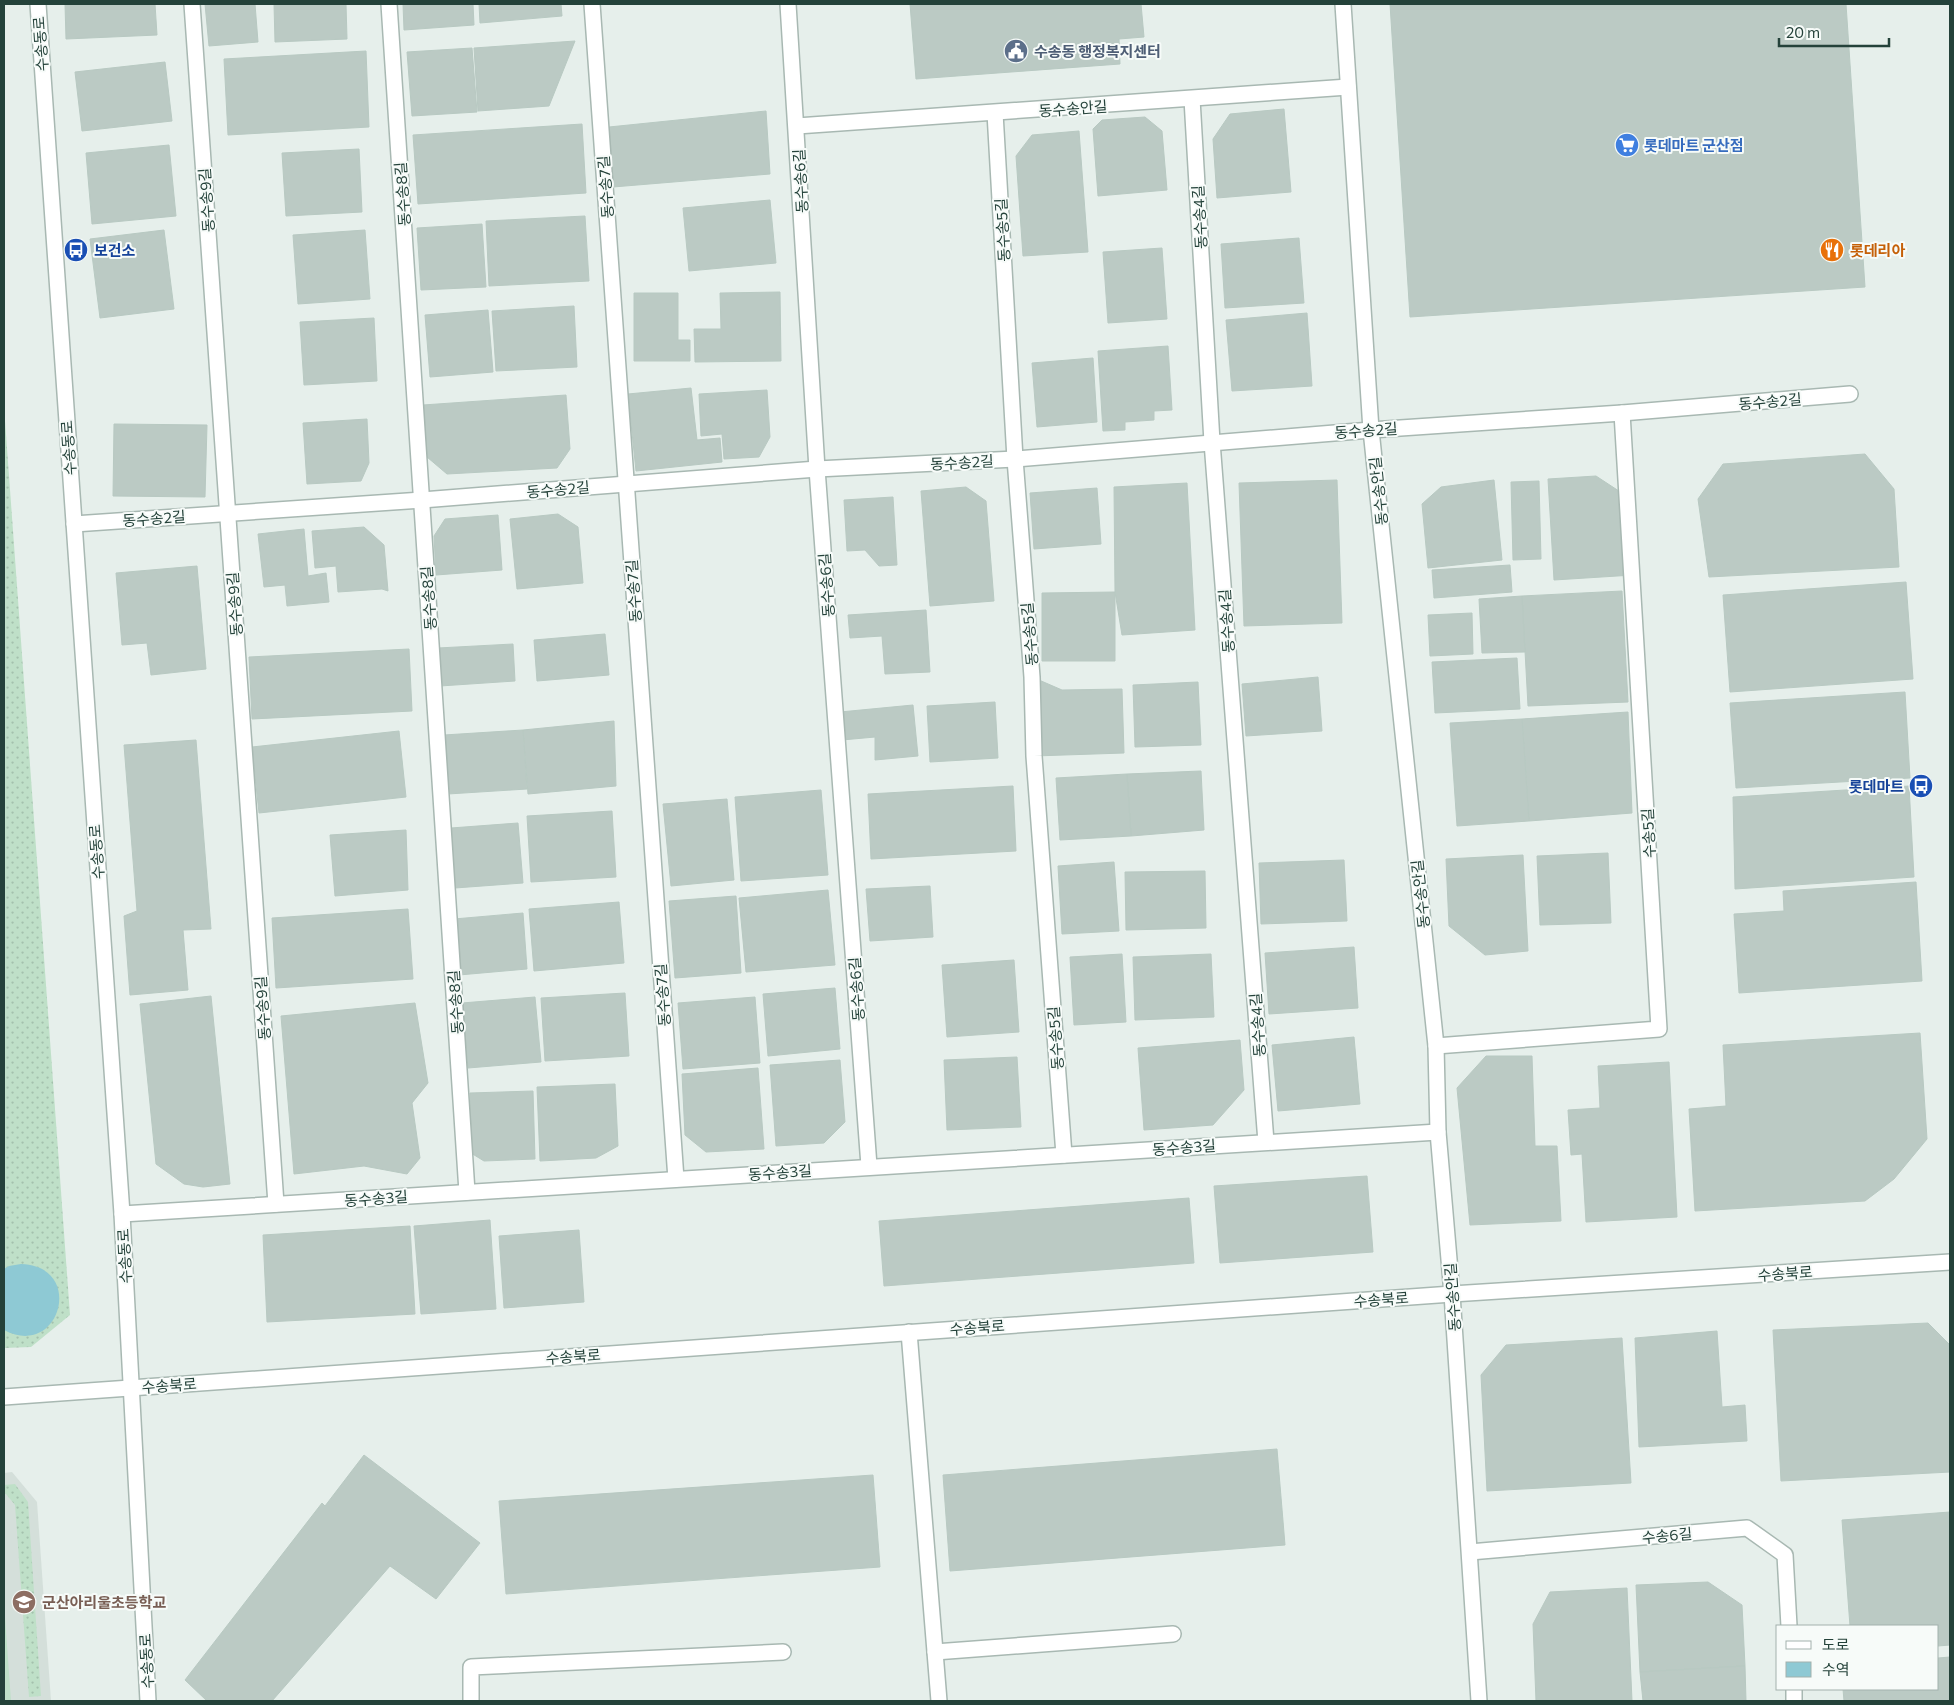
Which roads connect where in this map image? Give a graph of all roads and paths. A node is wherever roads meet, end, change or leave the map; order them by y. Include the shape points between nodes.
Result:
1 (38, 4) edge
2 (192, 4) edge
3 (389, 4) edge
4 (592, 4) edge
5 (788, 4) edge
6 (1342, 4) edge
7 (1348, 87) junction
8 (1192, 99) junction
9 (995, 113) junction
10 (797, 126) junction
11 (1850, 394) dead end
12 (1622, 413) junction
13 (1371, 430) junction
14 (1212, 442) junction
15 (1015, 459) junction
16 (817, 469) junction
17 (626, 483) junction
18 (422, 500) junction
19 (228, 513) junction
20 (74, 524) junction
21 (1436, 1046) junction
22 (1438, 1132) junction
23 (1266, 1142) junction
24 (1064, 1155) junction
25 (869, 1166) junction
26 (676, 1179) junction
27 (467, 1192) junction
28 (276, 1204) junction
29 (122, 1214) junction
30 (1950, 1262) edge
31 (1452, 1294) junction
32 (909, 1332) junction
33 (131, 1388) junction
34 (4, 1397) edge
35 (1470, 1552) junction
36 (1789, 1625) edge
37 (1173, 1634) dead end
38 (783, 1652) dead end
39 (935, 1652) junction
40 (148, 1701) edge
41 (471, 1701) edge
42 (939, 1701) edge
43 (1480, 1701) edge

1 - 20 street, 수송동로
2 - 19 street, 동수송9길
3 - 18 street, 동수송8길
4 - 17 street, 동수송7길
5 - 10 street, 동수송6길
6 - 7 street, 동수송안길
7 - 8 street, 동수송안길
7 - 13 street, 동수송안길
8 - 9 street, 동수송안길
8 - 14 street, 동수송4길
9 - 10 street, 동수송안길
9 - 15 street, 동수송5길
10 - 16 street, 동수송6길
11 - 12 street, 동수송2길
12 - 13 street, 동수송2길
12 - 21 street, 수송5길 via 1659,1029
13 - 14 street, 동수송2길
13 - 21 street, 동수송안길
14 - 15 street, 동수송2길
14 - 23 street, 동수송4길
15 - 16 street, 동수송2길
15 - 24 street, 동수송5길
16 - 17 street, 동수송2길
16 - 25 street, 동수송6길
17 - 18 street, 동수송2길
17 - 26 street, 동수송7길
18 - 19 street, 동수송2길
18 - 27 street, 동수송8길
19 - 20 street, 동수송2길
19 - 28 street, 동수송9길
20 - 29 street, 수송동로
21 - 22 street, 동수송안길
22 - 23 street, 동수송3길
22 - 31 street, 동수송안길
23 - 24 street, 동수송3길
24 - 25 street, 동수송3길
25 - 26 street, 동수송3길
26 - 27 street, 동수송3길
27 - 28 street, 동수송3길
28 - 29 street, 동수송3길
29 - 33 street, 수송동로
30 - 31 street, 수송북로
31 - 32 street, 수송북로
31 - 35 street, 동수송안길
32 - 33 street, 수송북로
32 - 39 street
33 - 34 street, 수송북로
33 - 40 street, 수송동로
35 - 36 street, 수송6길 via 1747,1528 1784,1555
35 - 43 street, 동수송안길
37 - 39 street
38 - 41 street via 471,1667
39 - 42 street

